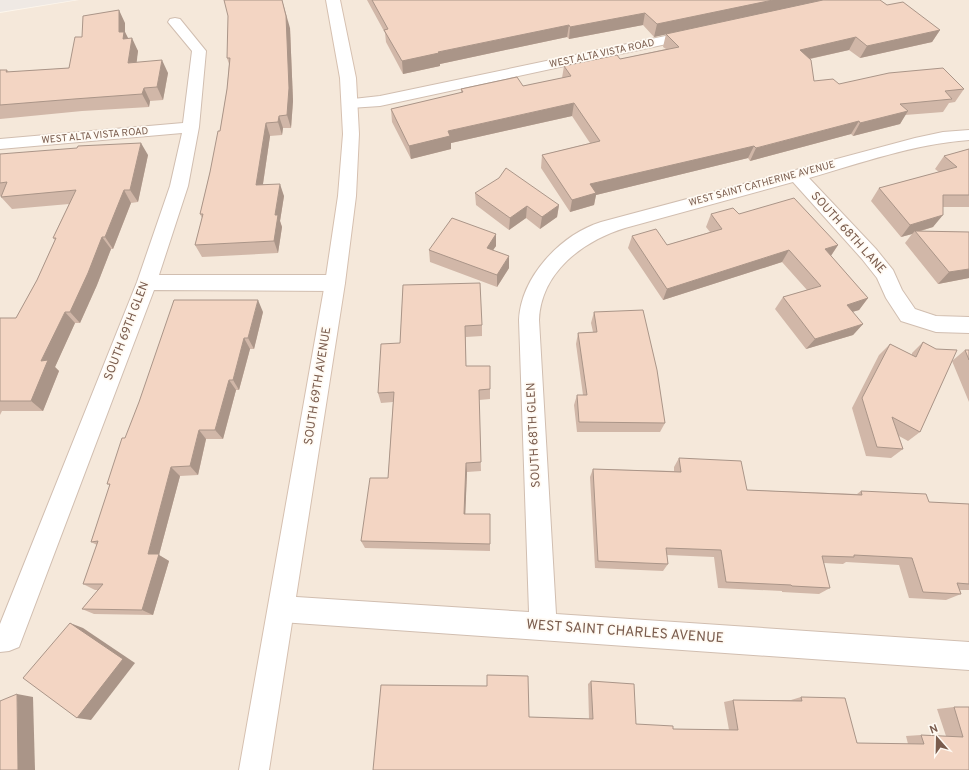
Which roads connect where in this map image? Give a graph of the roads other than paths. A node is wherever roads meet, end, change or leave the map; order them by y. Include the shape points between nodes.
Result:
1 (333, 0) edge
2 (175, 22) dead end
3 (708, 31) edge
4 (350, 104) junction
5 (191, 127) junction
6 (969, 135) edge
7 (0, 144) edge
8 (796, 175) junction
9 (563, 253) joint
10 (147, 282) junction
11 (335, 283) junction
12 (969, 325) edge
13 (281, 609) junction
14 (543, 626) junction
15 (5, 637) edge
16 (969, 656) edge
17 (254, 770) edge

1 - 4 street, SOUTH 69TH AVENUE via 348,78
2 - 5 street, SOUTH 69TH GLEN via 198,51
3 - 4 street, WEST ALTA VISTA ROAD via 380,101
4 - 11 street, SOUTH 69TH AVENUE via 350,162
5 - 7 street, WEST ALTA VISTA ROAD
5 - 10 street, SOUTH 69TH GLEN via 179,186
6 - 8 street, WEST SAINT CATHERINE AVENUE via 915,143
8 - 9 street, WEST SAINT CATHERINE AVENUE via 595,231
8 - 12 street, SOUTH 68TH LANE via 886,275 893,293 908,315 936,324
9 - 14 street, SOUTH 68TH GLEN via 543,278 530,306 529,336
10 - 11 street
10 - 15 street, SOUTH 69TH GLEN
11 - 13 street, SOUTH 69TH AVENUE
13 - 14 street, WEST SAINT CHARLES AVENUE
13 - 17 street, SOUTH 69TH AVENUE
14 - 16 street, WEST SAINT CHARLES AVENUE

